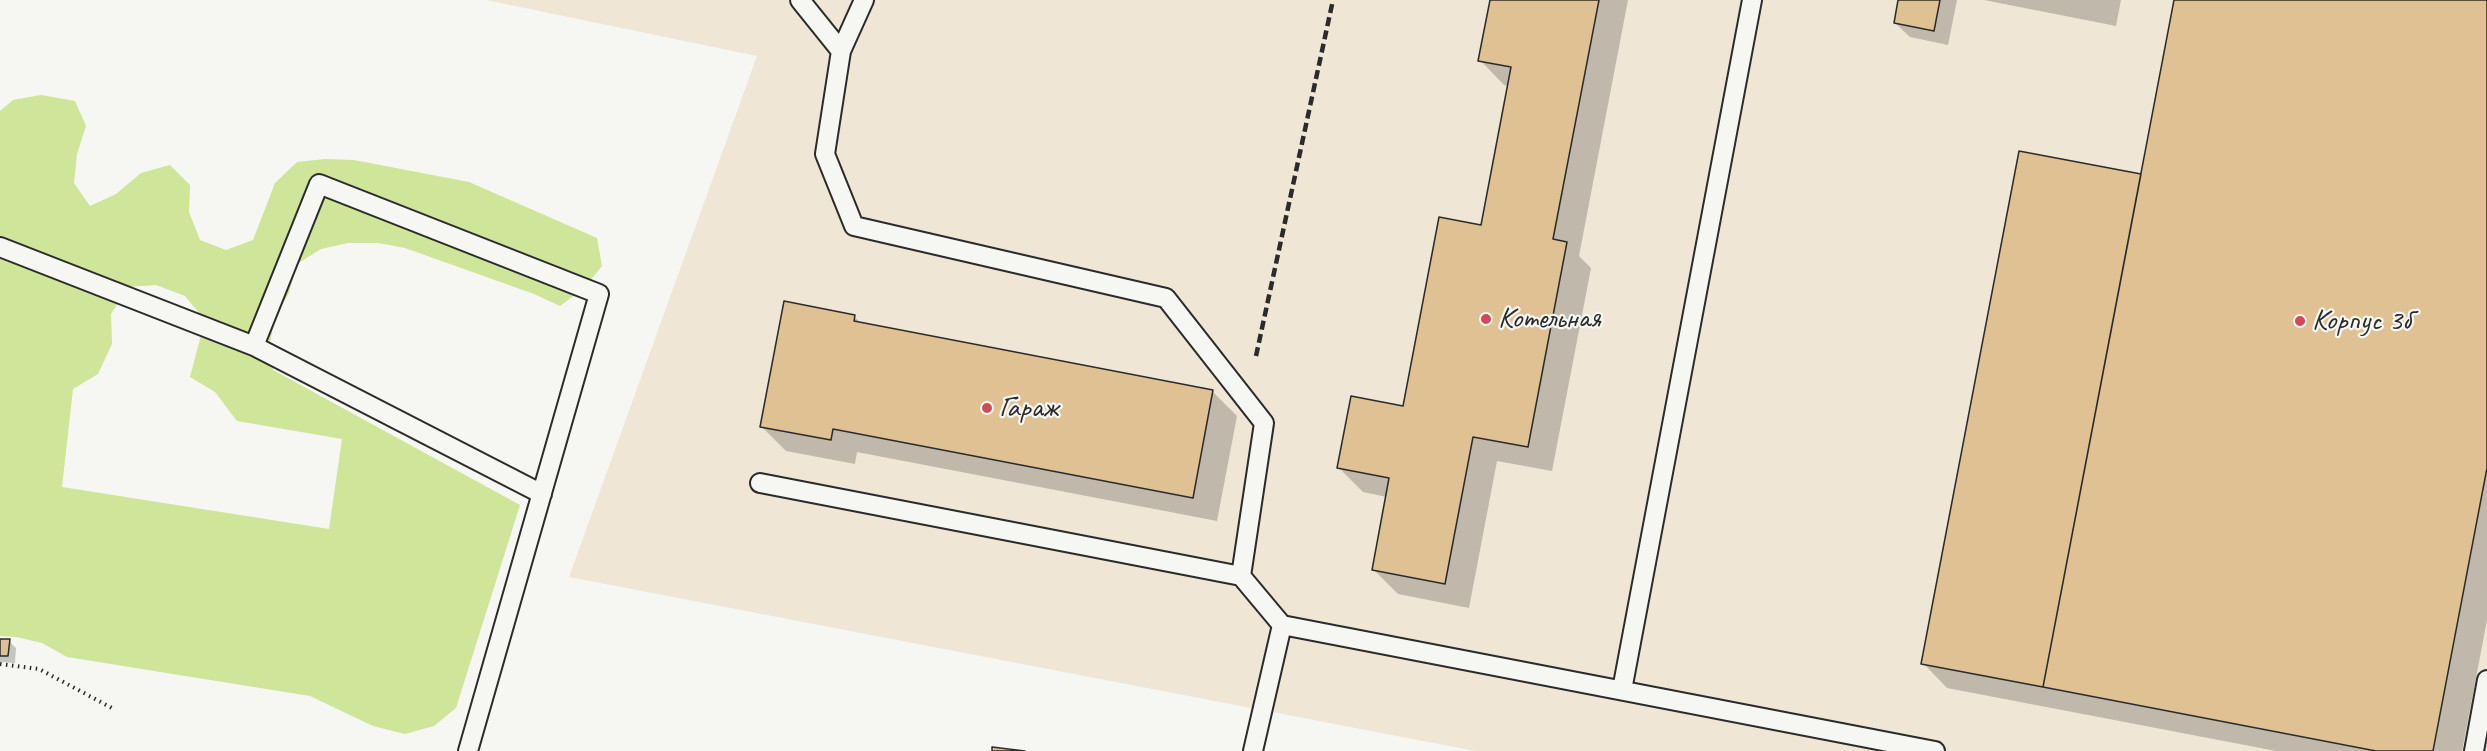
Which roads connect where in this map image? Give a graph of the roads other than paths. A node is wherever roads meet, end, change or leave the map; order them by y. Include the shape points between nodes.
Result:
1 (800, 0) edge
2 (864, 0) edge
3 (1752, 0) edge
4 (841, 51) junction
5 (0, 247) edge
6 (255, 346) junction
7 (760, 483) dead end
8 (542, 494) junction
9 (1241, 576) junction
10 (1282, 625) junction
11 (2487, 680) edge
12 (1622, 690) junction
13 (468, 751) edge
14 (1253, 751) edge
15 (1935, 751) edge
16 (2474, 751) edge

1 - 4 lane
2 - 4 lane
3 - 12 lane
4 - 9 lane via 825,154 854,226 1166,298 1264,423
5 - 6 lane
6 - 8 lane
6 - 8 lane via 319,184 599,294
7 - 9 lane
8 - 13 lane
9 - 10 lane
10 - 12 lane
10 - 14 lane
11 - 16 lane
12 - 15 lane

